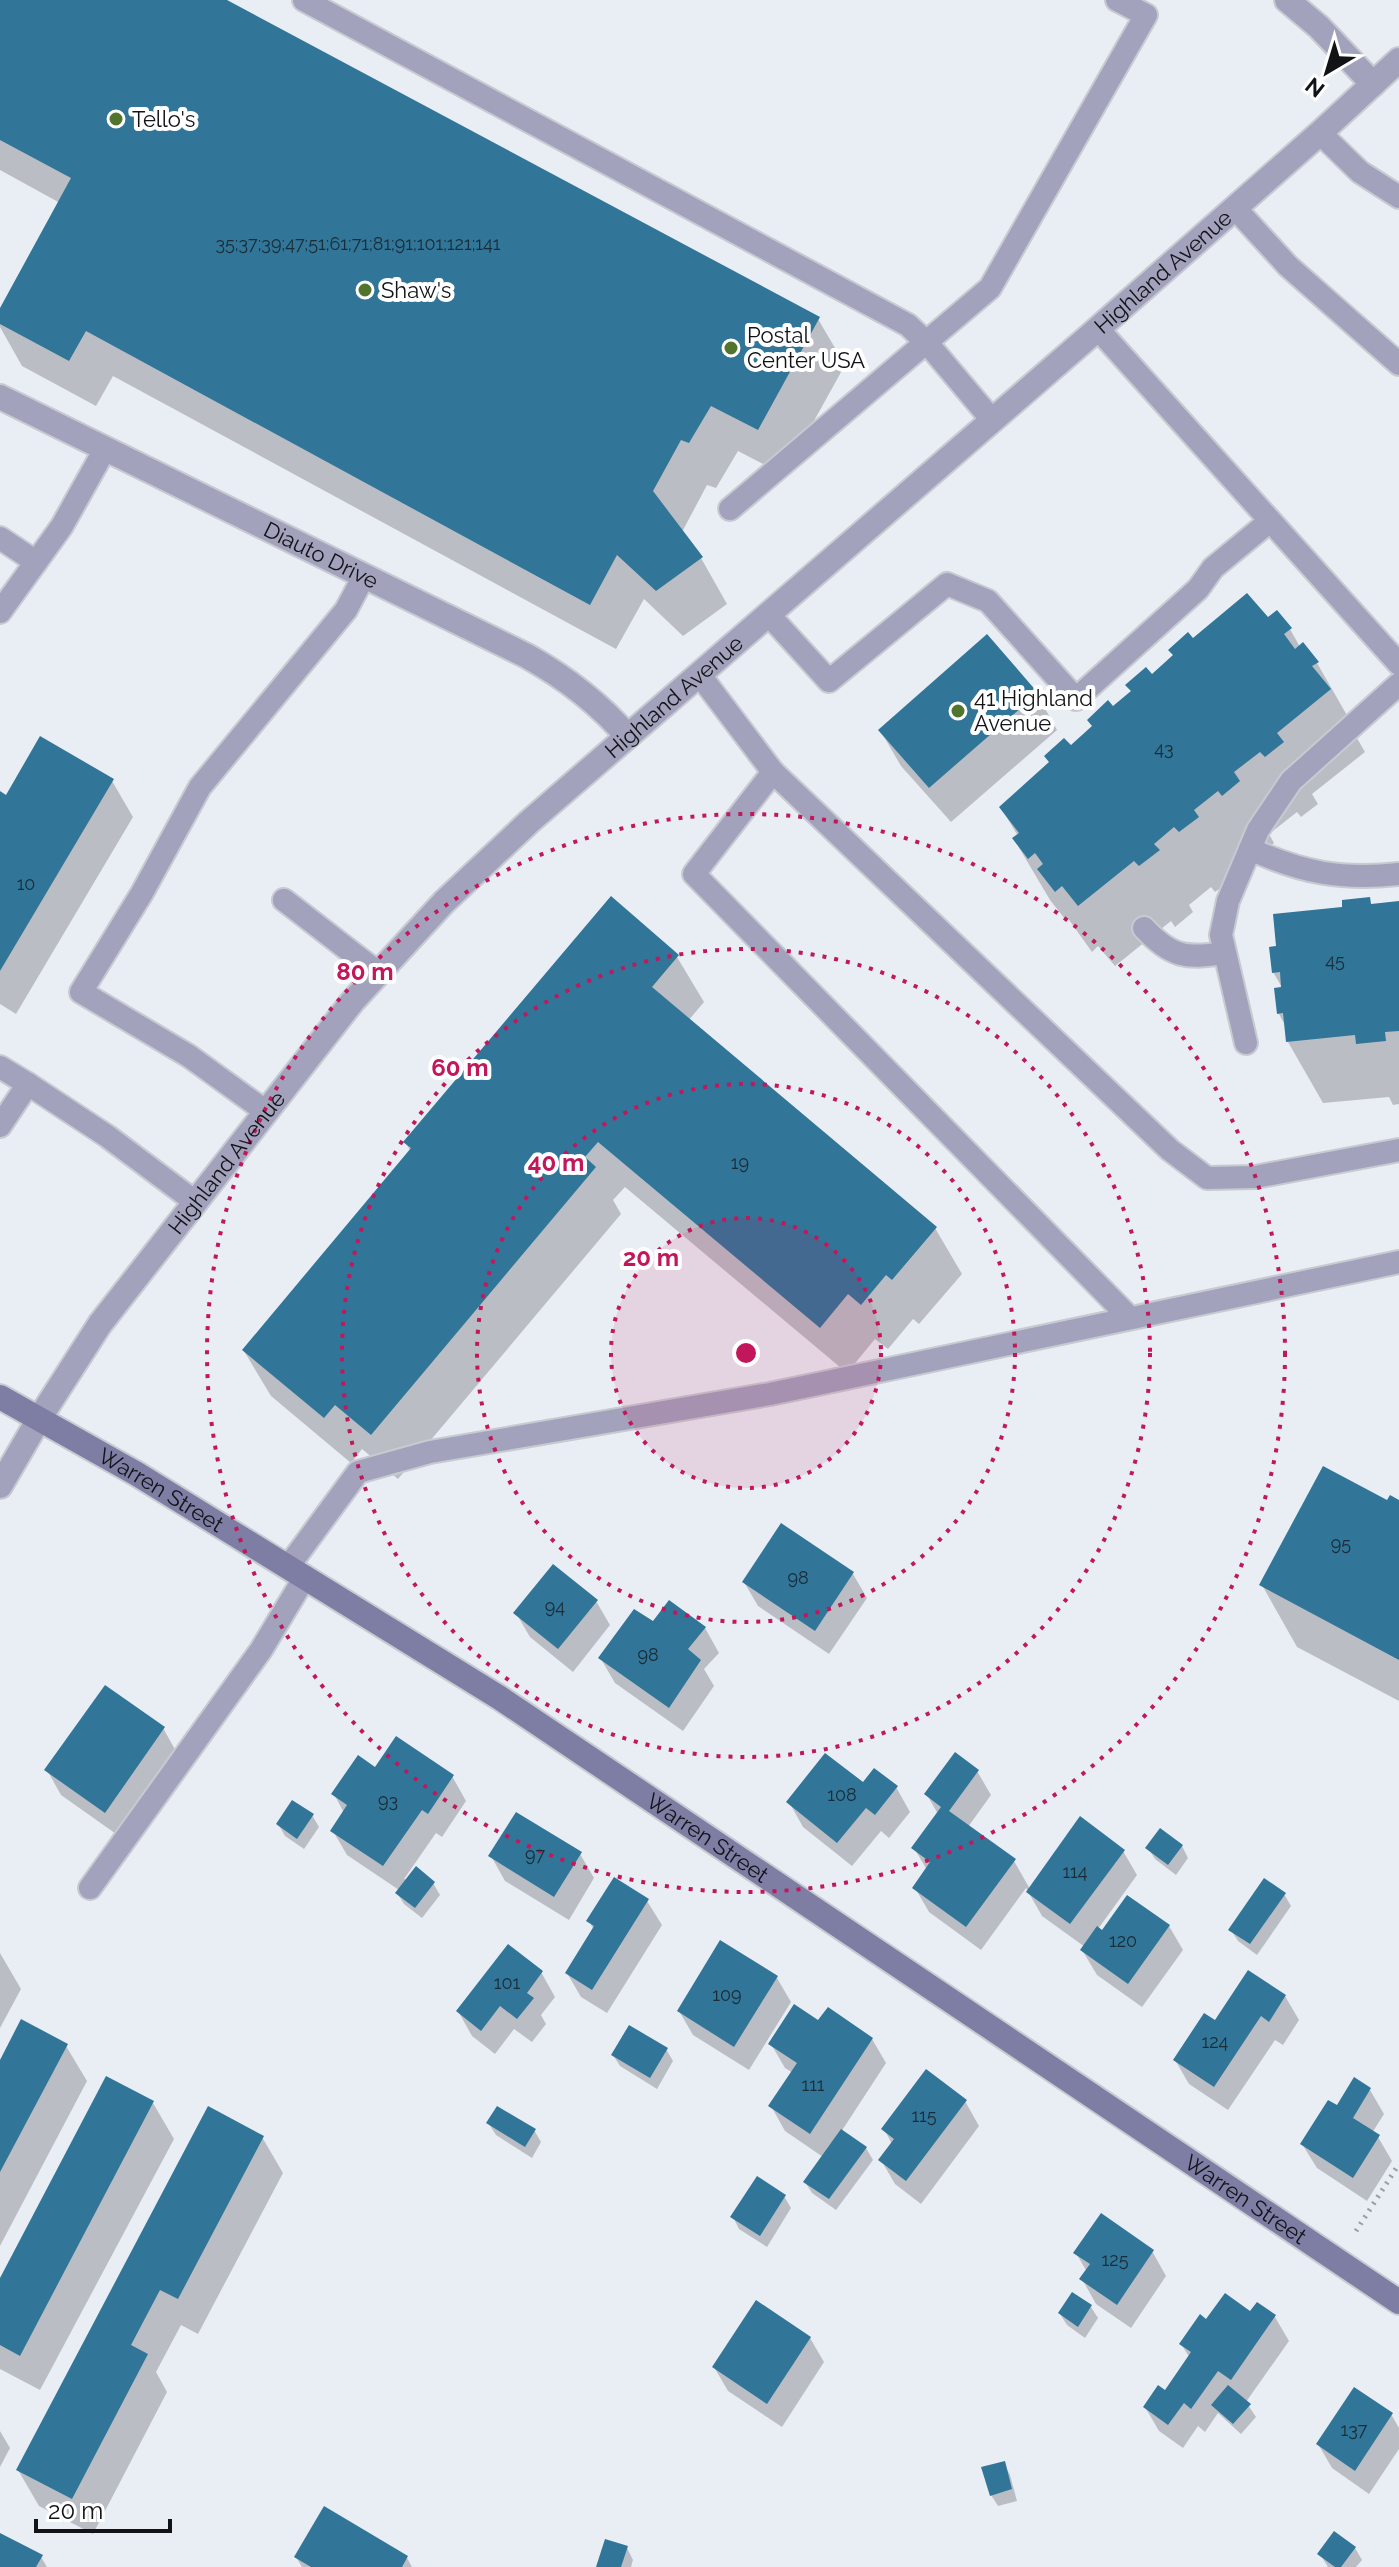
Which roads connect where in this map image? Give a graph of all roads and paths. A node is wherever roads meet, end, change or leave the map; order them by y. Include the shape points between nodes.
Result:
1 (304, 0) edge
2 (1117, 0) edge
3 (1287, 0) edge
4 (1399, 60) edge
5 (1373, 84) junction
6 (1320, 133) junction
7 (1399, 197) edge
8 (1235, 208) junction
9 (1098, 329) junction
10 (928, 344) junction
11 (1399, 364) edge
12 (0, 397) edge
13 (992, 420) junction
14 (105, 449) junction
15 (730, 509) dead end
16 (1270, 521) junction
17 (0, 538) edge
18 (36, 562) junction
19 (364, 576) junction
20 (0, 612) edge
21 (768, 614) junction
22 (1399, 664) edge
23 (699, 674) junction
24 (1399, 684) edge
25 (627, 736) junction
26 (773, 772) junction
27 (1250, 849) junction
28 (1399, 874) edge
29 (284, 900) dead end
30 (1144, 928) dead end
31 (1224, 953) junction
32 (377, 972) junction
33 (1246, 1043) dead end
34 (0, 1067) edge
35 (28, 1084) junction
36 (265, 1111) junction
37 (0, 1126) edge
38 (1399, 1150) edge
39 (194, 1201) junction
40 (1399, 1262) edge
41 (1129, 1317) junction
42 (0, 1397) edge
43 (39, 1419) junction
44 (0, 1486) edge
45 (296, 1572) junction
46 (90, 1888) dead end
47 (1399, 2164) edge
48 (1338, 2259) junction
49 (1399, 2302) edge

1 - 10 lane via 908,325
2 - 10 lane via 1146,15 993,284
3 - 5 street
4 - 5 street, Highland Avenue
5 - 6 street, Highland Avenue
6 - 7 lane via 1360,172
6 - 8 street, Highland Avenue
8 - 9 street, Highland Avenue
8 - 11 lane via 1288,266
9 - 13 street, Highland Avenue
9 - 16 lane
10 - 13 lane
10 - 15 lane
12 - 14 street, Diauto Drive
13 - 21 street, Highland Avenue
14 - 18 lane
14 - 19 street, Diauto Drive
16 - 21 lane via 1076,699 988,601 947,584 829,681
16 - 22 lane
17 - 18 lane
18 - 20 lane
19 - 25 street, Diauto Drive via 552,670 604,709
19 - 36 lane via 346,610 200,787 81,992 189,1056
21 - 23 street, Highland Avenue
23 - 25 street, Highland Avenue
23 - 26 lane
24 - 27 lane via 1291,781 1267,813
25 - 32 street, Highland Avenue via 502,846
26 - 38 lane via 1170,1150 1207,1178 1255,1177
26 - 41 lane via 694,874
27 - 28 lane via 1319,874
27 - 31 lane via 1223,917
29 - 32 lane
30 - 31 lane via 1176,954
31 - 33 lane
32 - 36 street, Highland Avenue
34 - 35 lane
35 - 37 lane
35 - 39 lane
36 - 39 street, Highland Avenue
39 - 43 street, Highland Avenue via 100,1324
40 - 41 lane
41 - 45 lane via 770,1394 430,1452 358,1472
42 - 43 main road, Warren Street
43 - 44 street, Highland Avenue
43 - 45 main road, Warren Street
45 - 46 lane via 261,1650
45 - 48 main road, Warren Street via 500,1698
47 - 48 path
48 - 49 main road, Warren Street

